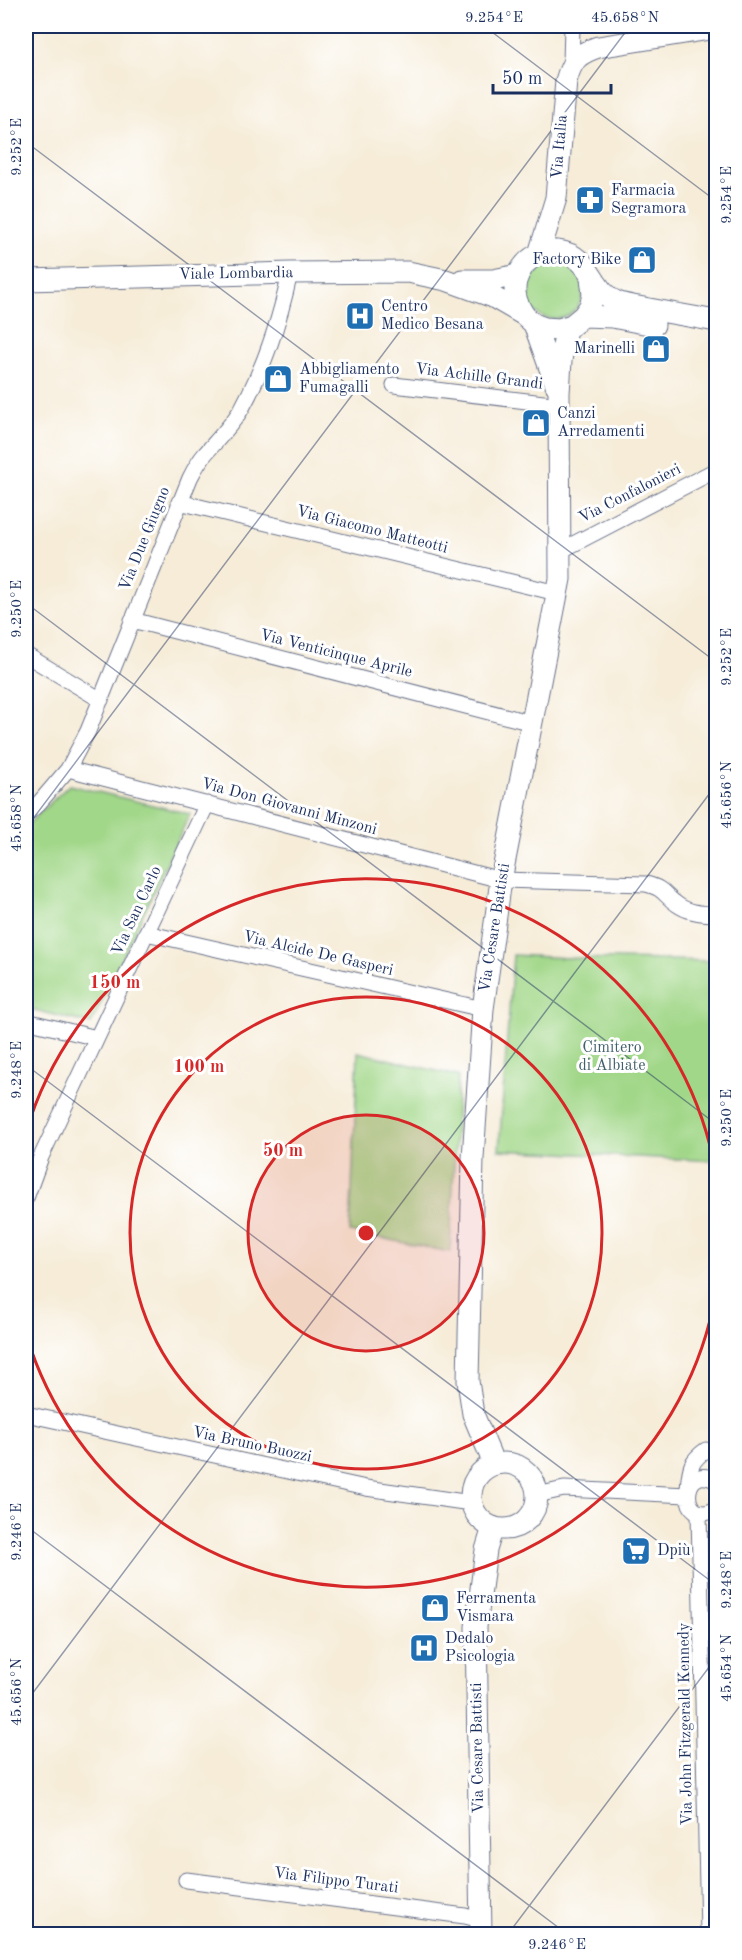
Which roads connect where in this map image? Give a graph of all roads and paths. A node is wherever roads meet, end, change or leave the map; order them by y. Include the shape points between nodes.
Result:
1 (572, 26) edge
2 (717, 28) edge
3 (571, 64) junction
4 (556, 198) junction
5 (566, 252) junction
6 (539, 254) junction
7 (290, 273) junction
8 (518, 275) junction
9 (591, 277) junction
10 (26, 280) edge
11 (446, 280) junction
12 (529, 320) junction
13 (575, 321) junction
14 (717, 321) edge
15 (717, 335) edge
16 (394, 385) dead end
17 (560, 399) junction
18 (717, 470) edge
19 (179, 502) junction
20 (560, 551) junction
21 (557, 594) junction
22 (132, 620) junction
23 (26, 655) edge
24 (101, 700) junction
25 (532, 723) junction
26 (68, 769) junction
27 (26, 794) edge
28 (39, 803) junction
29 (207, 804) junction
30 (26, 815) edge
31 (501, 880) junction
32 (717, 914) edge
33 (146, 933) junction
34 (483, 1009) junction
35 (26, 1021) edge
36 (97, 1038) junction
37 (26, 1198) edge
38 (26, 1414) edge
39 (717, 1452) edge
40 (494, 1464) junction
41 (717, 1481) edge
42 (688, 1492) junction
43 (537, 1496) junction
44 (471, 1503) junction
45 (717, 1509) edge
46 (699, 1512) junction
47 (493, 1527) junction
48 (710, 1724) edge
49 (186, 1880) dead end
50 (481, 1927) edge
51 (708, 1935) edge

1 - 3 street, Via Italia
2 - 3 street via 598,47 586,51
3 - 4 street, Via Italia via 566,81
4 - 5 street, Via Italia
4 - 6 street, Via Italia
5 - 6 street via 552,250
5 - 9 street via 585,265
6 - 8 street
7 - 10 street, Viale Lombardia
7 - 11 street, Viale Lombardia via 394,271
7 - 19 street, Via Due Giugno via 281,312 242,407 230,427 203,456
8 - 11 street, Viale Lombardia via 493,280
8 - 12 street via 515,295
9 - 13 street via 590,306
9 - 14 street via 616,302
11 - 12 street, Viale Lombardia via 493,297
12 - 13 street, Viale Lombardia via 545,328 559,329
12 - 17 street, Via Cesare Battisti
13 - 15 street, Viale Lombardia via 612,317
13 - 17 street, Via Cesare Battisti via 561,361
16 - 17 street, Via Achille Grandi
17 - 20 street, Via Cesare Battisti
18 - 20 street, Via Confalonieri
19 - 21 street, Via Giacomo Matteotti
19 - 22 street, Via Due Giugno
20 - 21 street, Via Cesare Battisti
21 - 25 street, Via Cesare Battisti
22 - 24 street, Via Due Giugno
22 - 25 street, Via Venticinque Aprile
23 - 24 street
24 - 26 street, Via Due Giugno
25 - 31 street, Via Cesare Battisti
26 - 28 street, Via Due Giugno
26 - 29 street, Via Don Giovanni Minzoni
27 - 28 street
28 - 30 street, Via Due Giugno
29 - 31 street, Via Don Giovanni Minzoni
29 - 33 street, Via San Carlo
31 - 32 street, Via Don Giovanni Minzoni via 646,884 659,888 692,912
31 - 34 street, Via Cesare Battisti
33 - 34 street, Via Alcide De Gasperi
33 - 36 street, Via San Carlo
34 - 40 street, Via Cesare Battisti via 473,1158 468,1381 473,1414
35 - 36 street
36 - 37 street, Via San Carlo
38 - 44 street, Via Bruno Buozzi via 366,1488
39 - 42 street via 706,1450 694,1458
40 - 43 street via 522,1468 535,1485
40 - 44 street via 475,1480
41 - 42 street via 702,1477 691,1483
42 - 43 street via 564,1489
42 - 46 street via 690,1505
43 - 47 street via 534,1509 523,1522 512,1528
44 - 47 street via 483,1522
45 - 46 street
46 - 48 street, Via John Fitzgerald Kennedy
47 - 50 street, Via Cesare Battisti via 486,1550 476,1627
48 - 51 street, Via John Fitzgerald Kennedy
49 - 50 street, Via Filippo Turati via 465,1916

